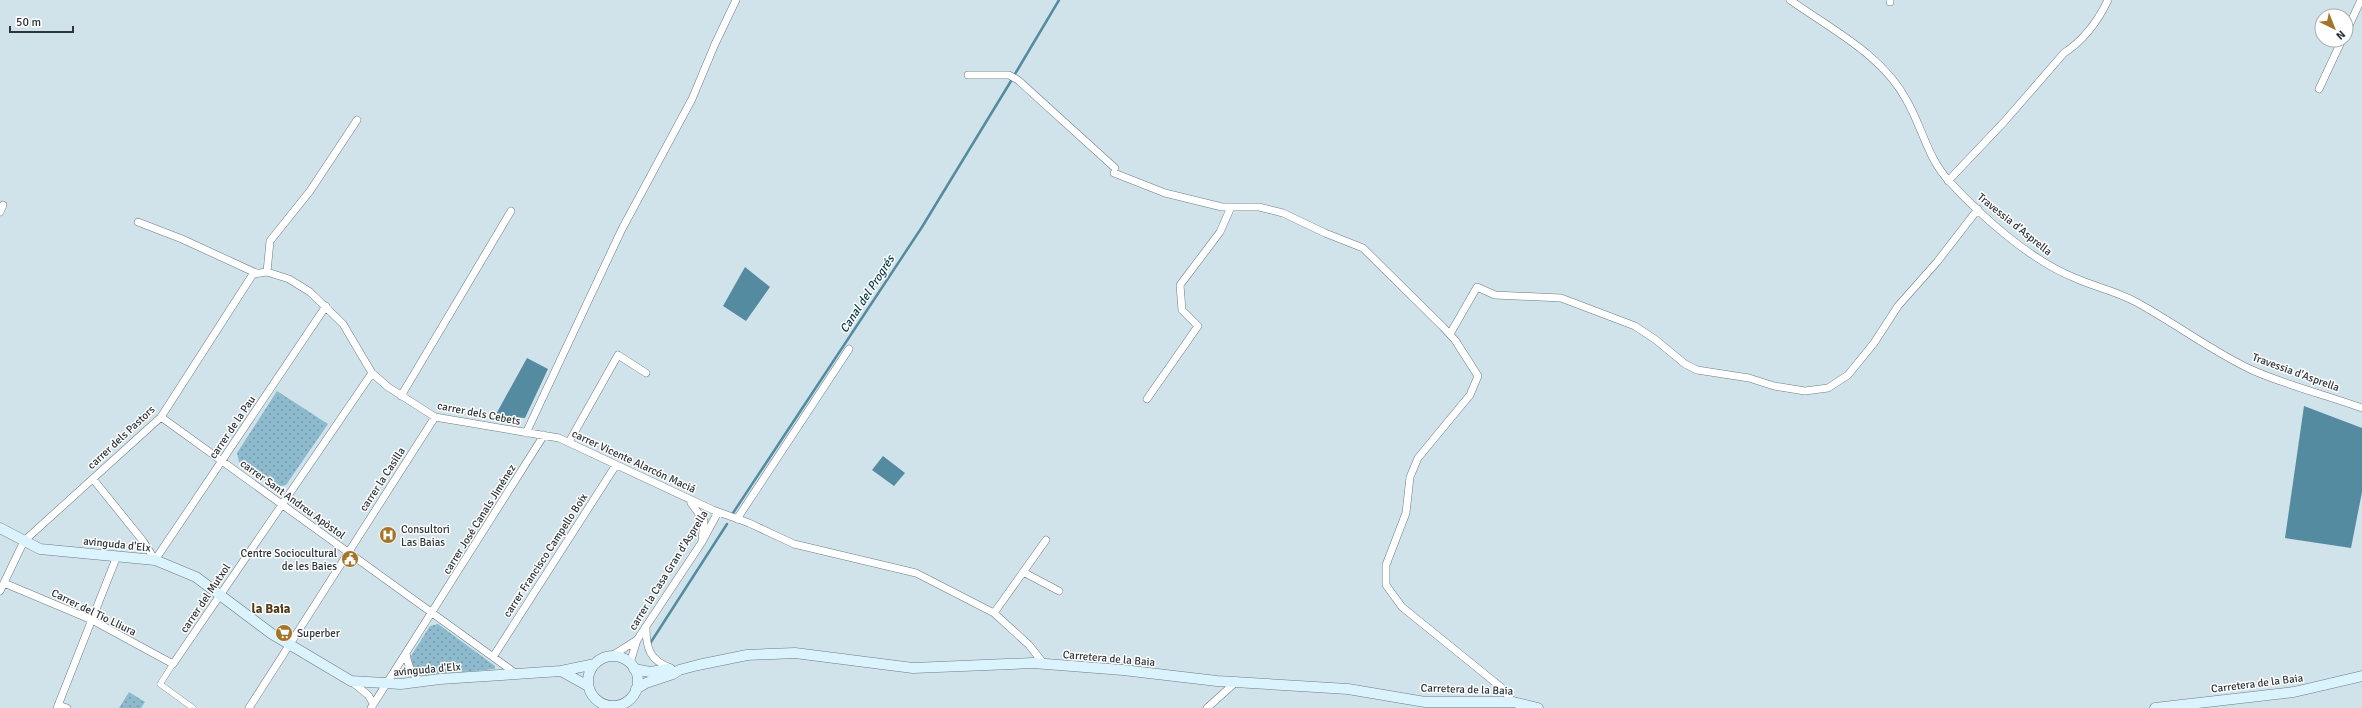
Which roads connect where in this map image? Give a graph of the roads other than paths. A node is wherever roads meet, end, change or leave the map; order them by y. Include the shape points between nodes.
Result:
1 (736, 0) edge
2 (1790, 0) edge
3 (2108, 0) edge
4 (2361, 0) edge
5 (2354, 15) edge
6 (2338, 48) edge
7 (968, 75) dead end
8 (2320, 89) dead end
9 (357, 120) dead end
10 (1948, 180) junction
11 (3, 205) dead end
12 (1232, 207) junction
13 (1978, 209) junction
14 (511, 211) dead end
15 (0, 212) edge
16 (138, 222) dead end
17 (267, 272) junction
18 (254, 273) junction
19 (326, 306) junction
20 (1450, 334) junction
21 (849, 349) dead end
22 (372, 373) junction
23 (646, 373) dead end
24 (401, 396) junction
25 (1147, 399) dead end
26 (2362, 408) edge
27 (161, 417) junction
28 (435, 417) junction
29 (526, 433) junction
30 (544, 435) junction
31 (569, 442) junction
32 (222, 461) junction
33 (616, 465) junction
34 (93, 478) junction
35 (687, 498) junction
36 (282, 504) junction
37 (715, 511) junction
38 (737, 519) junction
39 (0, 528) edge
40 (24, 540) junction
41 (1046, 540) dead end
42 (702, 542) junction
43 (348, 552) junction
44 (117, 556) junction
45 (155, 560) junction
46 (1023, 572) junction
47 (4, 583) junction
48 (0, 591) edge
49 (1059, 591) dead end
50 (220, 595) junction
51 (994, 613) junction
52 (432, 614) junction
53 (92, 620) junction
54 (646, 628) junction
55 (637, 640) junction
56 (289, 645) junction
57 (406, 652) junction
58 (493, 657) junction
59 (610, 657) junction
60 (173, 664) junction
61 (595, 664) junction
62 (1044, 664) junction
63 (632, 666) junction
64 (676, 669) junction
65 (561, 671) junction
66 (518, 675) junction
67 (2362, 676) edge
68 (351, 681) junction
69 (1237, 681) junction
70 (421, 682) junction
71 (385, 684) junction
72 (588, 686) junction
73 (636, 689) junction
74 (1513, 702) junction
75 (58, 706) edge
76 (372, 706) edge
77 (67, 708) edge
78 (193, 708) edge
79 (249, 708) edge
80 (1207, 708) edge
81 (1538, 708) edge
82 (2155, 708) edge

1 - 29 street via 692,99 622,229
2 - 10 street, Travessia d'Asprella via 1869,55 1889,74 1907,101 1936,164
3 - 10 street via 2077,45 2064,53 2004,122
4 - 5 street
6 - 8 street
7 - 12 street via 1009,75 1018,80 1114,171 1165,193 1222,207
9 - 17 street via 310,191 270,242
10 - 13 street, Travessia d'Asprella
11 - 15 street
12 - 20 street via 1259,207 1283,212 1363,248
12 - 25 street via 1220,232 1180,285 1182,310 1198,326
13 - 20 street via 1937,262 1898,306 1870,349 1848,375 1828,388 1805,391 1774,386 1749,378 1697,370 1635,326 1561,298 1495,295 1477,287
13 - 26 street, Travessia d'Asprella via 2040,260 2074,278 2110,290 2135,302 2252,370
14 - 24 street
16 - 18 street via 182,239
17 - 18 street, carrer dels Cebets
17 - 19 street, carrer dels Cebets via 289,279
18 - 27 street, carrer dels Pastors
19 - 22 street, carrer dels Cebets via 342,324
19 - 32 street, carrer de la Pau
20 - 74 street via 1478,376 1470,395 1418,458 1410,477 1406,513 1386,565 1386,585 1402,607 1502,688
21 - 38 street
22 - 24 street, carrer dels Cebets
22 - 36 street, carrer del Mutxol
23 - 31 street via 618,355
24 - 28 street, carrer dels Cebets
27 - 32 street, carrer Sant Andreu Apòstol
27 - 34 street, carrer dels Pastors
28 - 29 street, carrer dels Cebets
28 - 43 street, carrer la Casilla
29 - 30 street, carrer dels Cebets
30 - 31 street, carrer Vicente Alarcón Maciá
30 - 52 street, carrer José Canals Jiménez
31 - 33 street, carrer Vicente Alarcón Maciá
32 - 36 street, carrer Sant Andreu Apòstol
32 - 45 street, carrer de la Pau
33 - 35 street, carrer Vicente Alarcón Maciá
33 - 58 street, carrer Francisco Campello Boix
34 - 40 street, carrer dels Pastors
34 - 45 street
35 - 37 street, carrer Vicente Alarcón Maciá
35 - 42 street via 704,521
36 - 43 street, carrer Sant Andreu Apòstol
36 - 50 street, carrer del Mutxol
37 - 38 street, carrer Vicente Alarcón Maciá
37 - 42 street, carrer la Casa Gran d'Asprella
38 - 51 street, carrer Vicente Alarcón Maciá via 794,544 916,573
39 - 40 main road, avinguda d'Elx
40 - 44 main road, avinguda d'Elx via 40,549
40 - 47 street
41 - 46 street
42 - 54 street, carrer la Casa Gran d'Asprella
43 - 52 street, carrer Sant Andreu Apòstol
43 - 56 street, carrer la Casilla
44 - 45 main road, avinguda d'Elx
44 - 53 street
45 - 50 main road, avinguda d'Elx via 196,577
46 - 49 street
46 - 51 street
47 - 48 street
47 - 53 street, Carrer del Tio Lliura
50 - 56 main road, avinguda d'Elx
50 - 60 street, carrer del Mutxol
51 - 62 street, carrer Vicente Alarcón Maciá via 1029,645
52 - 57 street, carrer José Canals Jiménez
52 - 58 street, carrer Sant Andreu Apòstol
53 - 60 street, Carrer del Tio Lliura
53 - 75 street
54 - 55 street, carrer la Casa Gran d'Asprella
54 - 64 street via 646,644 653,658
55 - 59 street, carrer la Casa Gran d'Asprella
55 - 63 street, carrer la Casa Gran d'Asprella
56 - 68 main road, avinguda d'Elx
56 - 79 street, carrer la Casilla
57 - 70 street via 412,674
57 - 71 street, carrer José Canals Jiménez
58 - 66 street, carrer Sant Andreu Apòstol
59 - 61 main road
59 - 63 main road via 618,656
60 - 78 street via 160,684
61 - 65 main road, avinguda d'Elx
61 - 72 main road via 588,677
62 - 64 main road, Carretera de la Baia via 913,668 795,653 747,655
62 - 69 main road, Carretera de la Baia
63 - 64 main road, Carretera de la Baia via 657,672
63 - 73 main road via 637,675
64 - 73 main road, Carretera de la Baia via 673,674
65 - 66 main road, avinguda d'Elx
65 - 72 main road
66 - 70 main road, avinguda d'Elx
67 - 82 main road, Carretera de la Baia via 2294,692
68 - 71 main road, avinguda d'Elx
68 - 76 street via 368,695
69 - 74 main road, Carretera de la Baia via 1348,689 1425,702
69 - 80 street
70 - 71 main road, avinguda d'Elx
71 - 76 street, carrer José Canals Jiménez
72 - 73 main road via 596,700 618,705 625,702
74 - 81 main road, Carretera de la Baia
75 - 77 street

